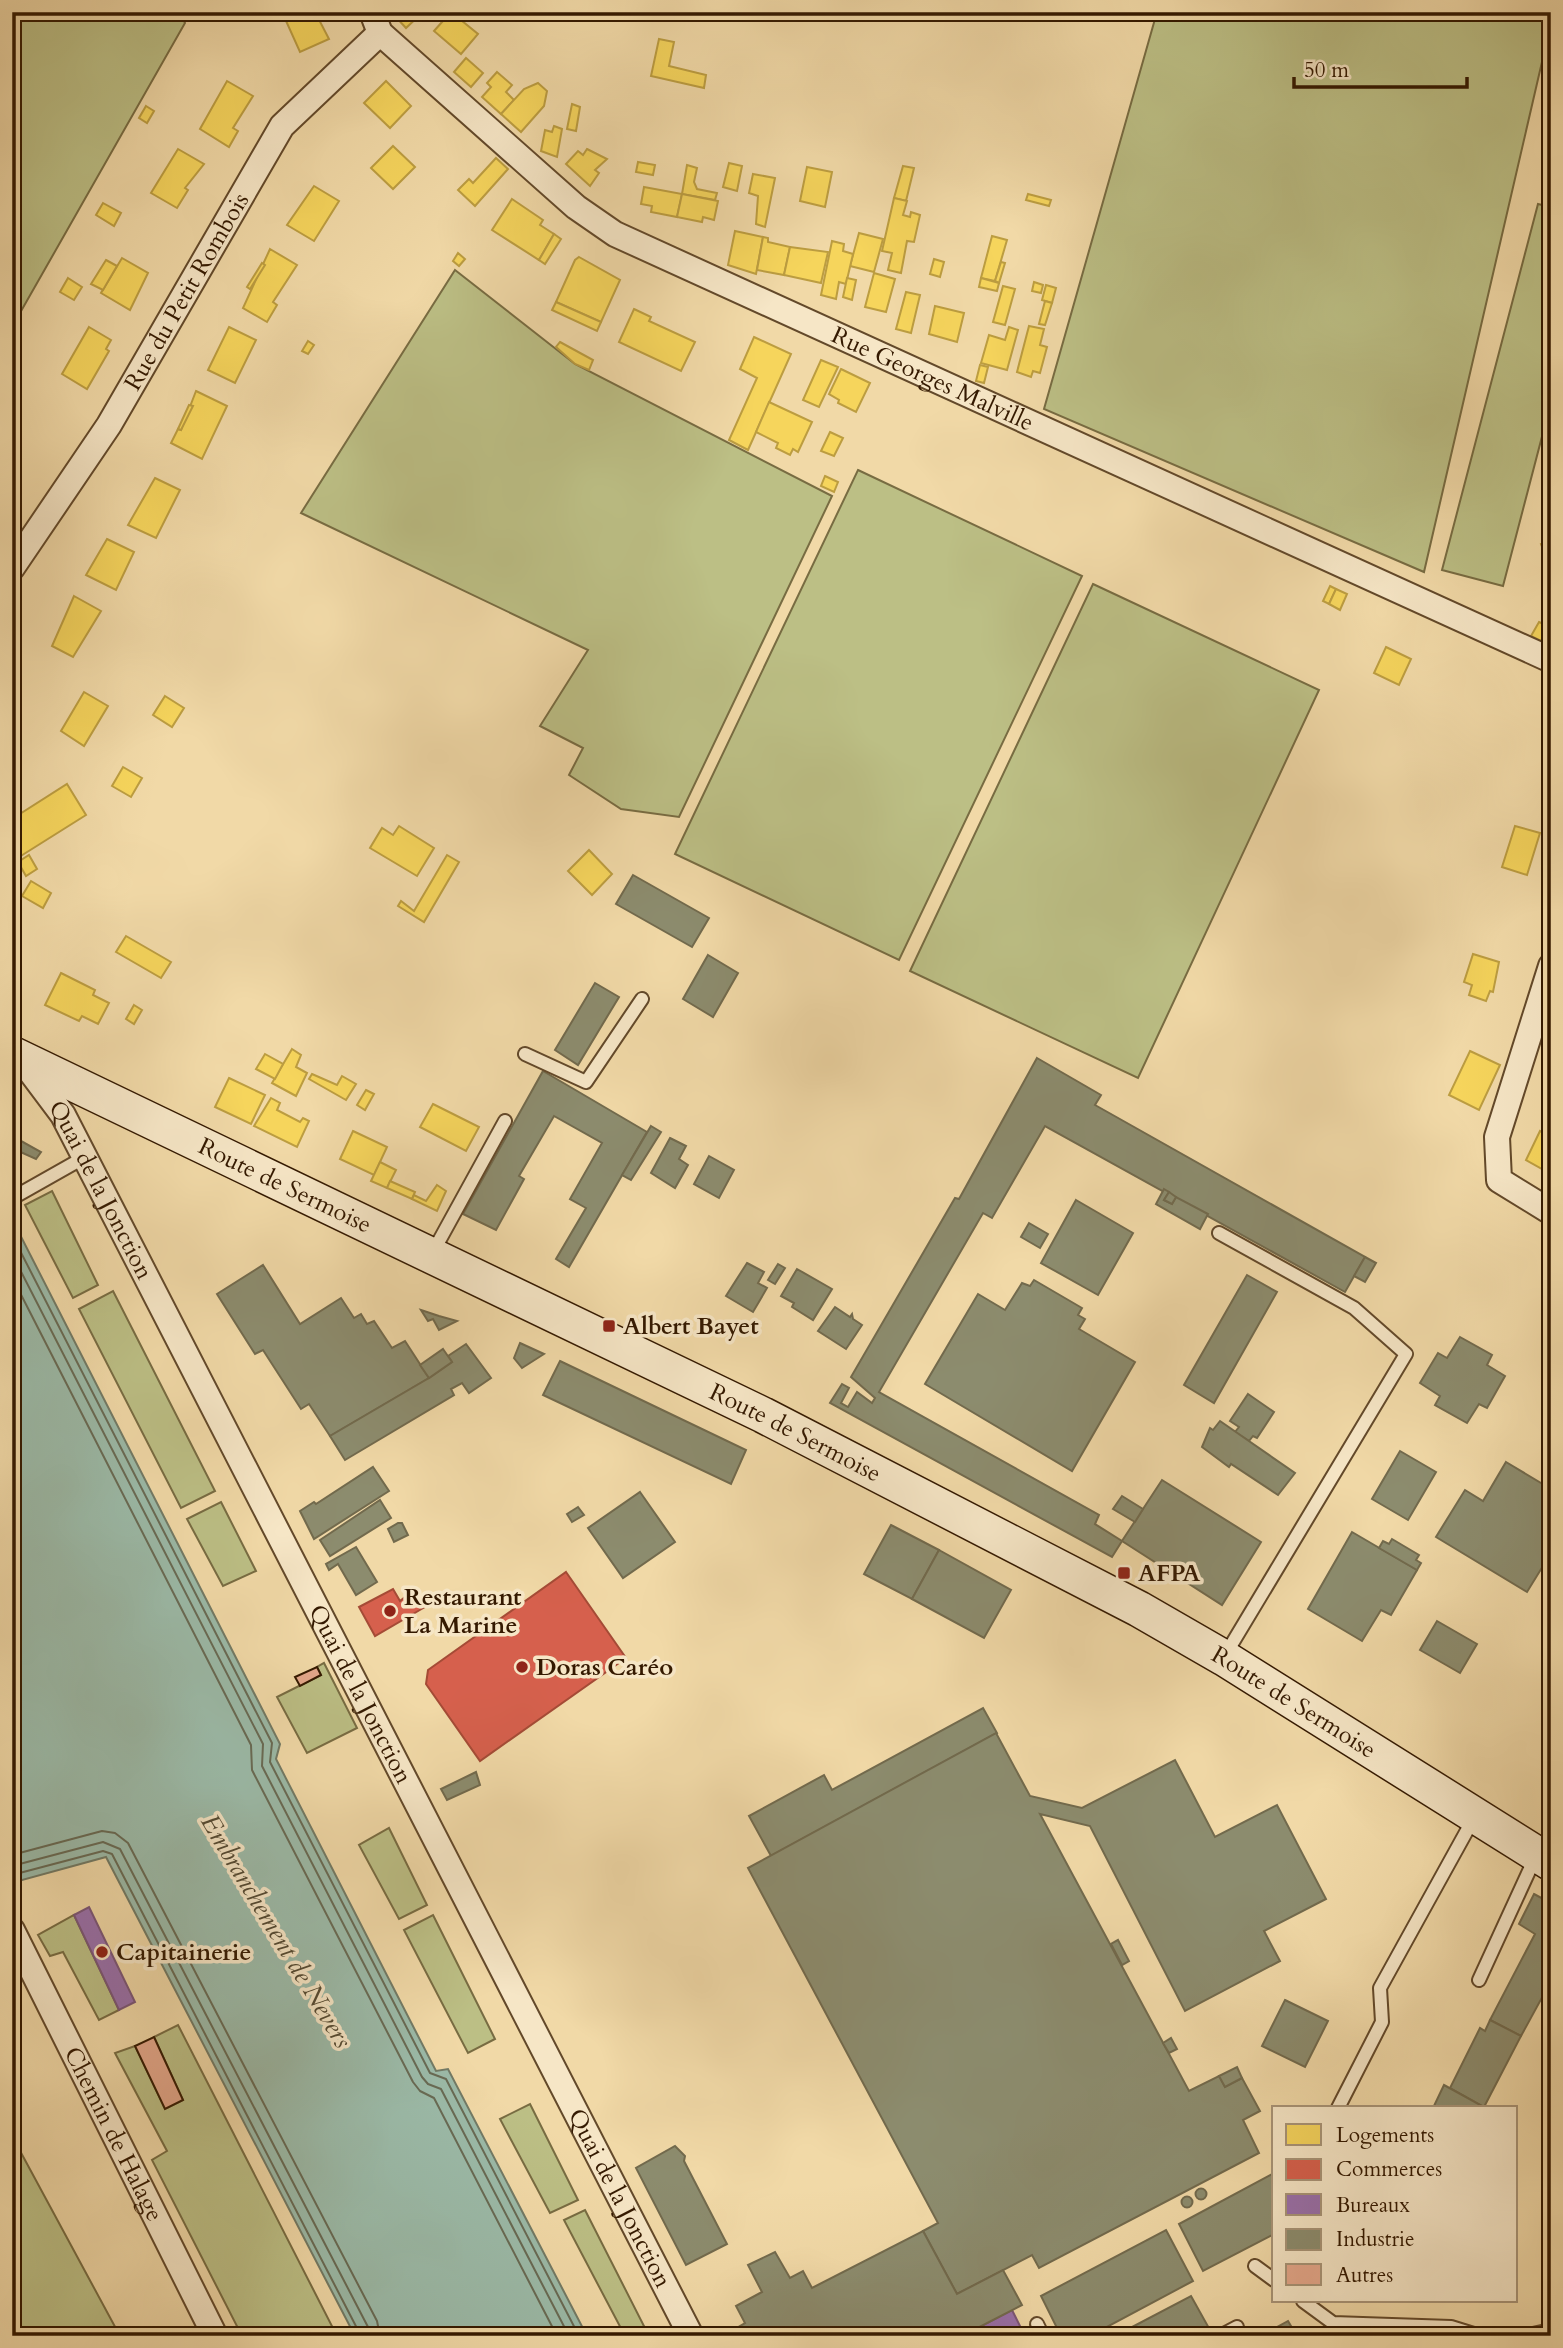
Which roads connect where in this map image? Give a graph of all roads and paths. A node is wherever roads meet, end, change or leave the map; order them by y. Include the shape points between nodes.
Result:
1 (376, 23) edge
2 (12, 568) edge
3 (1551, 660) edge
4 (1551, 965) edge
5 (642, 999) dead end
6 (15, 1051) edge
7 (525, 1054) dead end
8 (505, 1121) dead end
9 (85, 1157) junction
10 (12, 1190) edge
11 (1551, 1212) edge
12 (1219, 1233) dead end
13 (431, 1256) junction
14 (1223, 1658) junction
15 (1475, 1816) junction
16 (1544, 1858) edge
17 (12, 1930) edge
18 (1479, 1980) dead end
19 (1339, 2106) edge
20 (1255, 2266) dead end
21 (1272, 2279) edge
22 (1304, 2302) edge
23 (1237, 2327) dead end
24 (1551, 2330) edge
25 (215, 2336) edge
26 (691, 2336) edge
27 (1220, 2336) edge
28 (1480, 2336) edge
29 (1524, 2336) edge

1 - 2 street, Rue du Petit Rombois via 282,126 109,425
1 - 3 street, Rue Georges Malville via 576,207 615,234
4 - 11 street via 1497,1137 1499,1180
5 - 7 lane via 586,1082
6 - 9 street, Quai de la Jonction via 63,1115
6 - 13 main road, Route de Sermoise
8 - 13 lane
9 - 10 lane via 16,1196
9 - 26 street, Quai de la Jonction
12 - 14 lane via 1354,1308 1406,1354
13 - 14 main road, Route de Sermoise via 763,1415 1139,1608
14 - 15 main road, Route de Sermoise
15 - 16 main road, Route de Sermoise
15 - 19 lane via 1380,1988 1382,2022
16 - 18 lane
17 - 25 street, Chemin de Halage
20 - 21 lane
22 - 28 lane via 1333,2323 1451,2327
23 - 27 lane
24 - 29 lane

